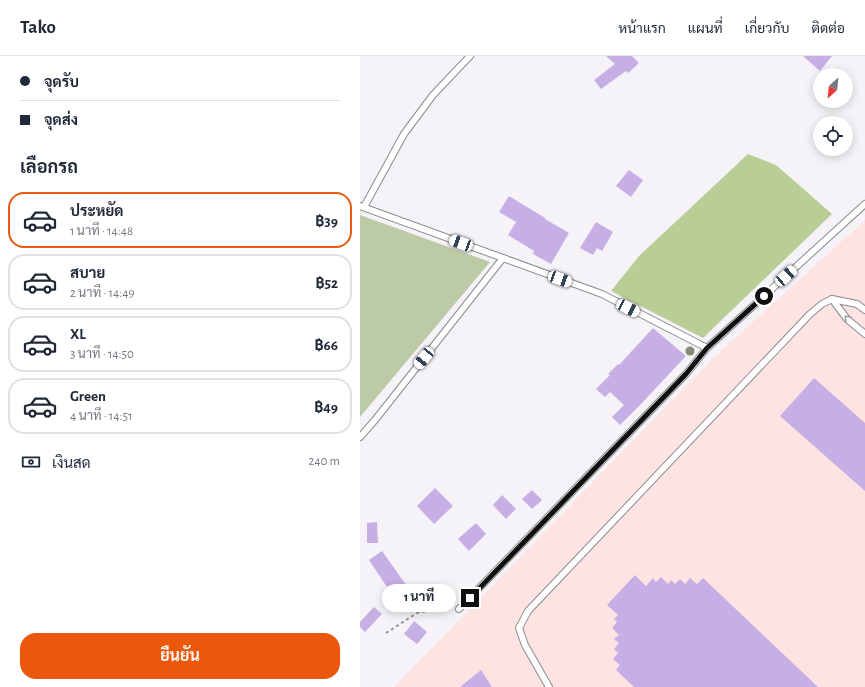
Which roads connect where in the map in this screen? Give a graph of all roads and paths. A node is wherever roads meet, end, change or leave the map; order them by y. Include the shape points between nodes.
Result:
1 (470, 56) edge
2 (865, 204) edge
3 (362, 206) edge
4 (503, 258) junction
5 (832, 299) junction
6 (865, 310) edge
7 (865, 334) edge
8 (707, 348) junction
9 (360, 437) edge
10 (459, 609) joint
11 (386, 634) dead end
12 (548, 687) edge

1 - 3 lane via 433,95 404,134
2 - 8 lane
3 - 4 lane
4 - 8 lane via 602,294
4 - 9 lane
5 - 6 lane via 858,304
7 -> 5 lane via 847,319
5 - 12 lane via 810,314 528,611 519,628 525,645
8 - 10 lane via 686,374
10 - 11 path via 437,609 417,613

